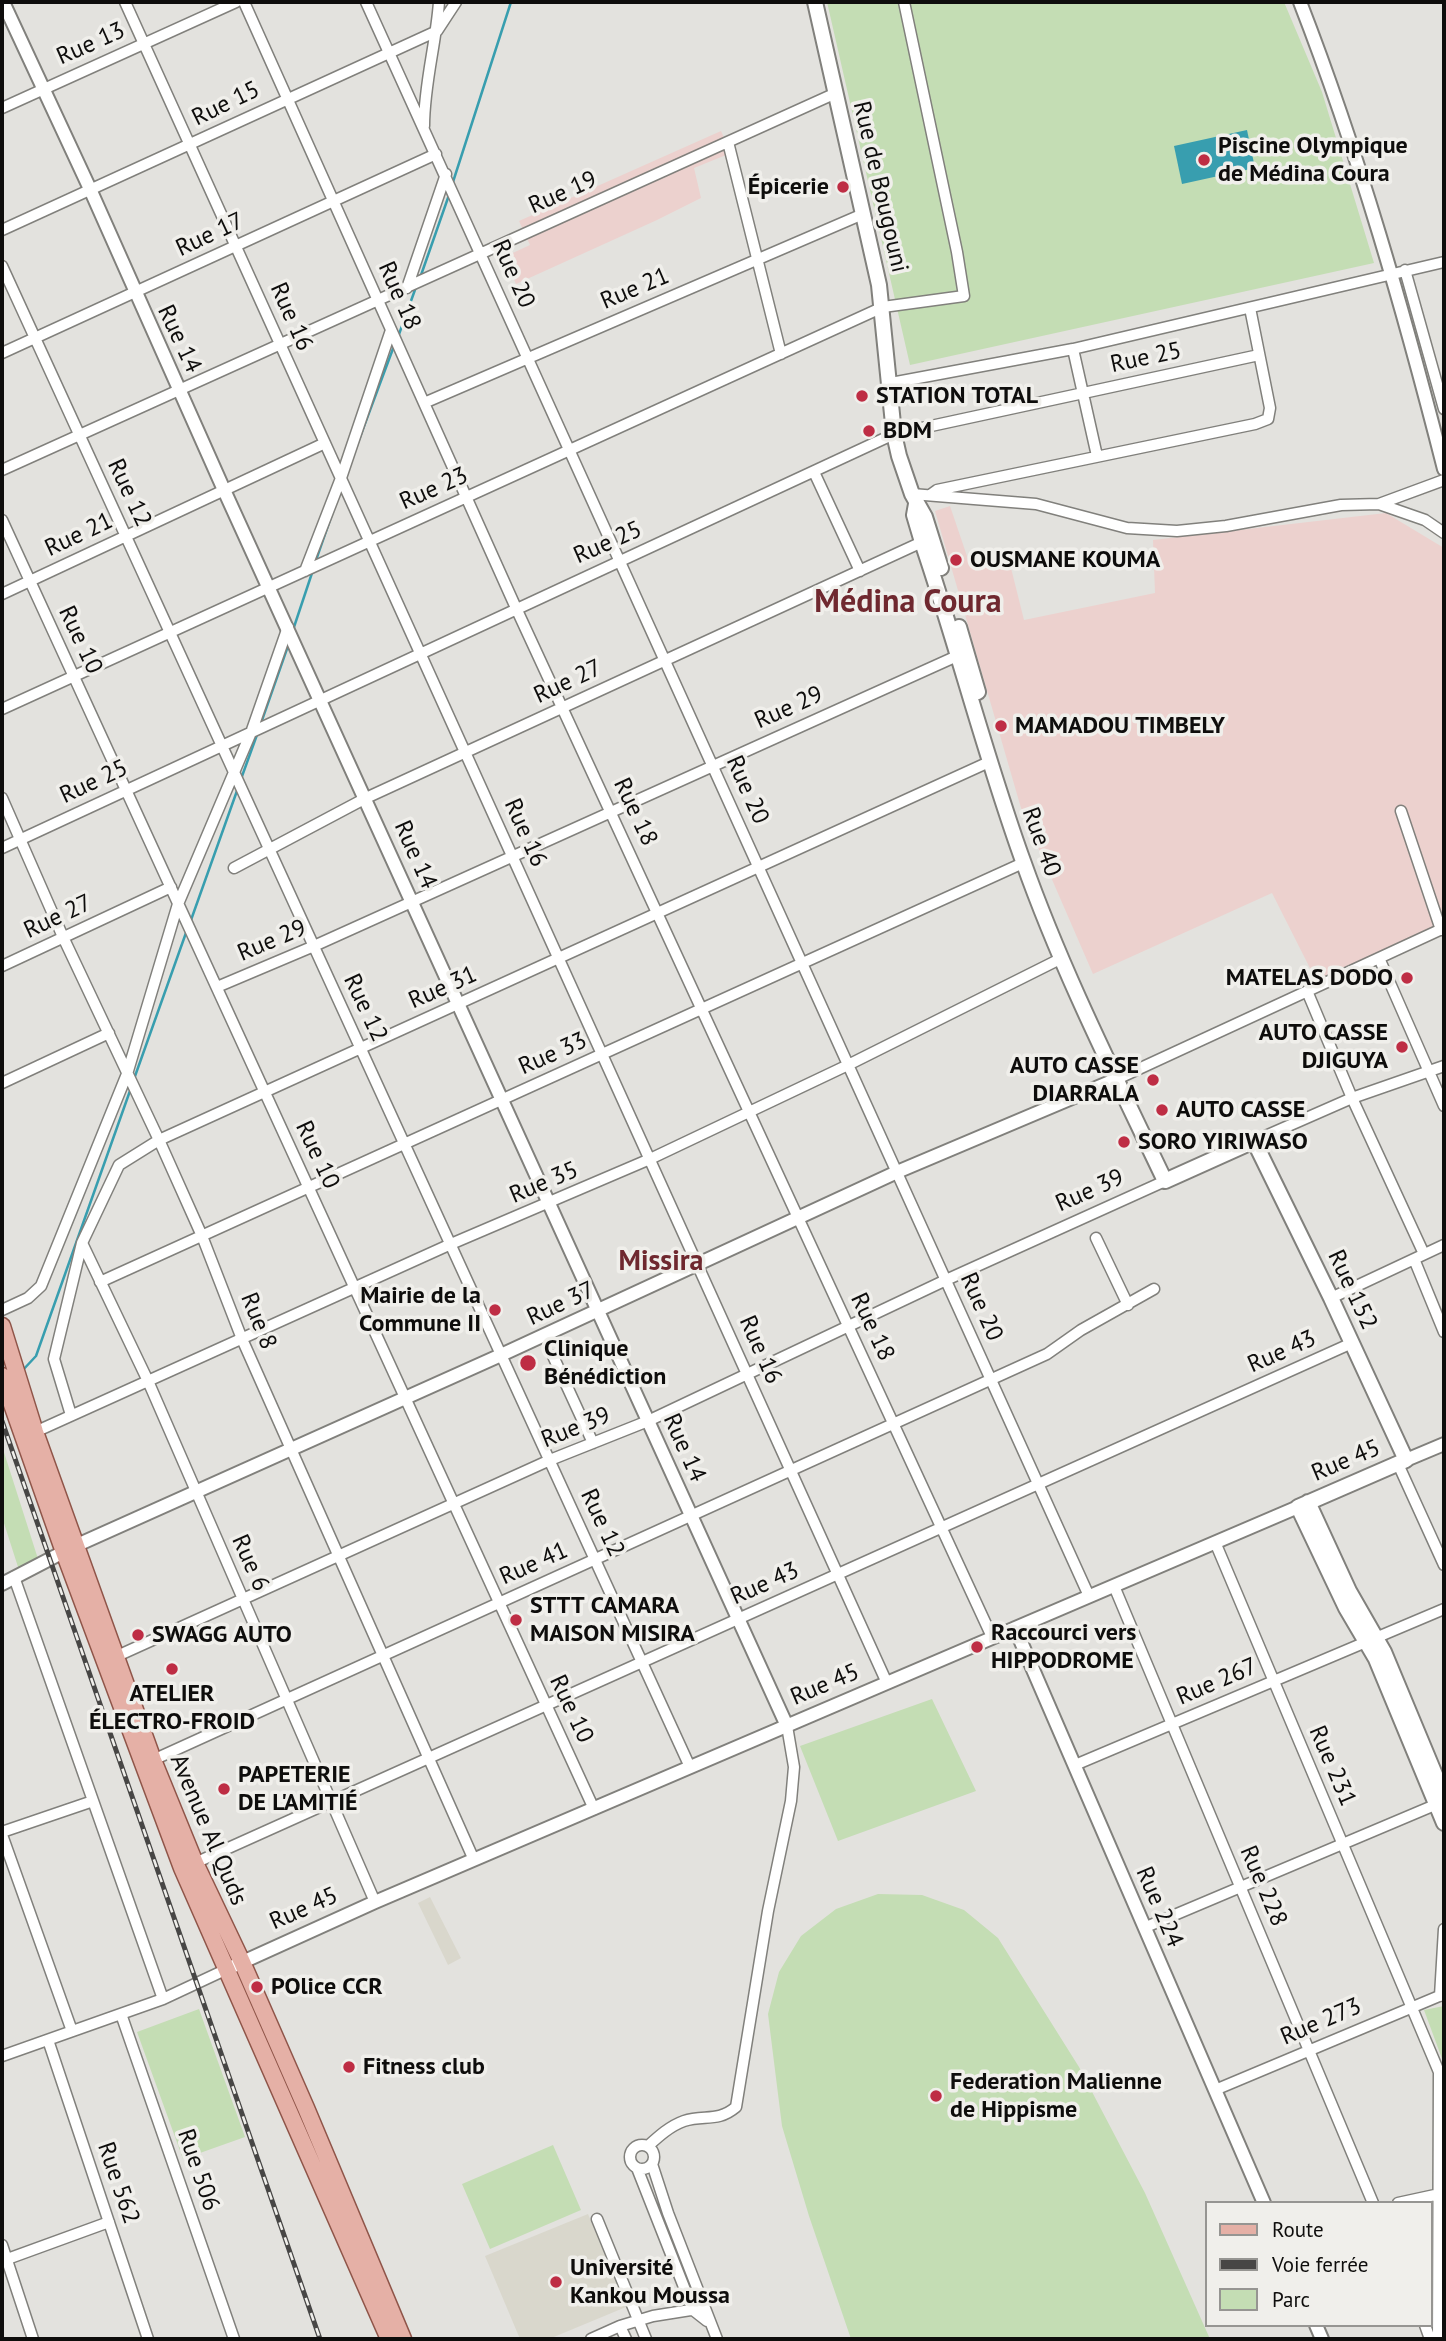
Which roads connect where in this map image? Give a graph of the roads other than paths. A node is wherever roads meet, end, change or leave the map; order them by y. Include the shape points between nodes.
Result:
1 (3, 2) edge
2 (125, 2) edge
3 (236, 2) edge
4 (244, 2) edge
5 (366, 2) edge
6 (439, 2) edge
7 (456, 2) edge
8 (814, 2) edge
9 (904, 2) edge
10 (1300, 2) edge
11 (437, 32) junction
12 (144, 43) junction
13 (390, 54) junction
14 (43, 89) junction
15 (836, 93) junction
16 (288, 98) junction
17 (2, 107) edge
18 (424, 129) junction
19 (728, 142) junction
20 (190, 145) junction
21 (436, 154) junction
22 (446, 174) junction
23 (90, 190) junction
24 (334, 201) junction
25 (863, 214) junction
26 (2, 230) edge
27 (236, 246) junction
28 (481, 254) junction
29 (758, 259) junction
30 (1444, 262) edge
31 (2, 266) edge
32 (1405, 270) junction
33 (1390, 273) junction
34 (410, 286) junction
35 (135, 292) junction
36 (378, 300) junction
37 (883, 307) junction
38 (1250, 308) junction
39 (391, 330) junction
40 (35, 338) junction
41 (281, 344) junction
42 (1073, 349) junction
43 (2, 353) edge
44 (780, 354) junction
45 (1259, 355) junction
46 (528, 358) junction
47 (891, 383) junction
48 (180, 390) junction
49 (1084, 392) junction
50 (425, 403) junction
51 (1444, 409) edge
52 (1438, 417) edge
53 (894, 434) junction
54 (79, 435) junction
55 (326, 443) junction
56 (570, 450) junction
57 (1097, 456) junction
58 (1444, 469) edge
59 (2, 470) edge
60 (814, 472) junction
61 (341, 478) junction
62 (1444, 480) edge
63 (224, 490) junction
64 (929, 495) junction
65 (467, 497) junction
66 (914, 499) junction
67 (1379, 504) junction
68 (2, 520) edge
69 (1444, 533) edge
70 (126, 536) junction
71 (370, 541) junction
72 (922, 542) junction
73 (620, 561) junction
74 (305, 571) junction
75 (860, 571) junction
76 (30, 581) junction
77 (269, 587) junction
78 (2, 594) edge
79 (516, 608) junction
80 (288, 627) junction
81 (170, 632) junction
82 (421, 654) junction
83 (957, 656) junction
84 (665, 661) junction
85 (74, 676) junction
86 (320, 699) junction
87 (563, 708) junction
88 (2, 709) edge
89 (252, 730) junction
90 (221, 745) junction
91 (466, 753) junction
92 (989, 762) junction
93 (713, 766) junction
94 (235, 774) junction
95 (126, 790) junction
96 (2, 798) edge
97 (366, 798) junction
98 (611, 811) junction
99 (1401, 811) dead end
100 (20, 840) junction
101 (2, 848) edge
102 (269, 849) junction
103 (512, 855) junction
104 (1023, 863) junction
105 (759, 867) junction
106 (234, 868) dead end
107 (171, 887) junction
108 (412, 900) junction
109 (178, 904) junction
110 (659, 912) junction
111 (1443, 929) edge
112 (64, 937) junction
113 (314, 946) junction
114 (559, 958) junction
115 (1062, 958) junction
116 (1379, 958) junction
117 (803, 964) junction
118 (2, 966) edge
119 (217, 988) junction
120 (1307, 991) junction
121 (459, 1003) junction
122 (703, 1009) junction
123 (109, 1033) junction
124 (360, 1048) junction
125 (603, 1054) junction
126 (848, 1065) junction
127 (1444, 1066) edge
128 (1429, 1070) junction
129 (127, 1074) junction
130 (1121, 1077) junction
131 (2, 1083) edge
132 (265, 1092) junction
133 (1352, 1098) junction
134 (503, 1100) junction
135 (1444, 1106) edge
136 (751, 1112) junction
137 (159, 1140) junction
138 (1254, 1141) junction
139 (405, 1144) junction
140 (650, 1159) junction
141 (897, 1172) junction
142 (1169, 1179) junction
143 (309, 1188) junction
144 (550, 1204) junction
145 (799, 1217) junction
146 (202, 1236) junction
147 (1097, 1238) dead end
148 (82, 1242) junction
149 (451, 1244) junction
150 (1444, 1245) edge
151 (1424, 1254) junction
152 (1413, 1259) junction
153 (698, 1264) junction
154 (946, 1280) junction
155 (100, 1282) junction
156 (354, 1288) junction
157 (1154, 1289) dead end
158 (1331, 1298) junction
159 (1128, 1305) junction
160 (598, 1309) junction
161 (2, 1310) edge
162 (2, 1326) edge
163 (849, 1327) junction
164 (1444, 1332) edge
165 (242, 1339) junction
166 (1352, 1343) junction
167 (501, 1355) junction
168 (553, 1356) dead end
169 (747, 1374) junction
170 (10, 1378) edge
171 (991, 1380) junction
172 (148, 1381) junction
173 (405, 1399) junction
174 (71, 1415) junction
175 (648, 1421) junction
176 (894, 1424) junction
177 (35, 1432) junction
178 (593, 1443) junction
179 (1444, 1444) edge
180 (291, 1450) junction
181 (550, 1460) junction
182 (1402, 1462) junction
183 (791, 1471) junction
184 (1038, 1485) junction
185 (195, 1491) junction
186 (453, 1503) junction
187 (1303, 1504) junction
188 (691, 1516) junction
189 (942, 1528) junction
190 (1216, 1542) junction
191 (69, 1549) junction
192 (338, 1555) junction
193 (595, 1559) junction
194 (1444, 1565) edge
195 (838, 1574) junction
196 (14, 1577) junction
197 (2, 1584) edge
198 (1114, 1586) junction
199 (1089, 1596) junction
200 (243, 1600) junction
201 (499, 1603) junction
202 (1444, 1609) edge
203 (738, 1619) junction
204 (1015, 1628) junction
205 (992, 1637) junction
206 (1371, 1639) junction
207 (383, 1656) junction
208 (116, 1657) junction
209 (642, 1662) junction
210 (1274, 1681) junction
211 (887, 1682) junction
212 (287, 1699) junction
213 (546, 1705) junction
214 (1172, 1724) junction
215 (787, 1726) junction
216 (429, 1758) junction
217 (153, 1760) junction
218 (1075, 1765) junction
219 (690, 1767) junction
220 (1442, 1800) edge
221 (93, 1801) junction
222 (331, 1802) junction
223 (594, 1809) junction
224 (1444, 1823) edge
225 (2, 1834) edge
226 (1342, 1844) junction
227 (474, 1860) junction
228 (195, 1863) junction
229 (1241, 1887) junction
230 (375, 1902) junction
231 (1146, 1927) junction
232 (1444, 1929) edge
233 (242, 1962) junction
234 (225, 1970) junction
235 (1442, 1995) edge
236 (163, 1999) junction
237 (1411, 2007) junction
238 (121, 2014) junction
239 (72, 2031) junction
240 (48, 2040) junction
241 (1309, 2050) junction
242 (2, 2056) edge
243 (1215, 2090) junction
244 (648, 2146) junction
245 (652, 2164) junction
246 (637, 2168) junction
247 (1441, 2193) edge
248 (1263, 2201) edge
249 (1372, 2201) edge
250 (1407, 2201) edge
251 (597, 2219) dead end
252 (109, 2222) junction
253 (2, 2245) edge
254 (4, 2260) edge
255 (699, 2309) junction
256 (638, 2320) junction
257 (620, 2326) junction
258 (33, 2339) edge
259 (148, 2339) edge
260 (234, 2339) edge
261 (389, 2339) edge
262 (403, 2339) edge
263 (591, 2339) edge
264 (626, 2339) edge
265 (646, 2339) edge
266 (717, 2339) edge
267 (1438, 2339) edge

1 - 14 street, Rue 14
2 - 12 street, Rue 16
3 - 12 street, Rue 13
4 - 16 street, Rue 18
5 - 13 street, Rue 20
6 - 11 street
7 - 11 street
8 - 15 main road, Rue de Bougouni
9 - 37 street, Rue 23 via 964,296
10 - 33 street via 1333,87
11 - 13 street, Rue 15
11 - 18 street
12 - 14 street, Rue 13
12 - 20 street, Rue 16
13 - 16 street, Rue 15
13 - 18 street, Rue 20
14 - 17 street, Rue 13
14 - 23 street, Rue 14
15 - 19 street, Rue 19
15 - 25 main road, Rue de Bougouni
16 - 20 street, Rue 15
16 - 24 street, Rue 18
18 - 21 street, Rue 20
19 - 28 street, Rue 19
19 - 29 street
20 - 23 street, Rue 15
20 - 27 street, Rue 16
21 - 22 street, Rue 20
21 - 24 street, Rue 17
22 - 28 street, Rue 20
22 - 34 street
23 - 26 street, Rue 15
23 - 35 street, Rue 14
24 - 27 street, Rue 17
24 - 36 street, Rue 18
25 - 29 street, Rue 21
25 - 37 main road, Rue de Bougouni
27 - 35 street, Rue 17
27 - 41 street, Rue 16
28 - 34 street, Rue 19
28 - 46 street, Rue 20
29 - 44 street
29 - 46 street, Rue 21
30 - 32 street
31 - 40 street, Rue 12
32 - 33 street
32 - 51 street
33 - 38 street
33 - 52 street
34 - 36 street, Rue 19
35 - 40 street, Rue 17
35 - 48 street, Rue 14
36 - 39 street, Rue 18
36 - 41 street, Rue 19
37 - 44 street, Rue 23
37 - 47 main road, Rue de Bougouni
38 - 42 street
38 - 45 street
39 - 50 street, Rue 18
39 - 61 street
40 - 43 street, Rue 17
40 - 54 street, Rue 12
41 - 48 street, Rue 19
41 - 55 street, Rue 16
42 - 47 street
42 - 49 street
44 - 56 street, Rue 23
45 - 49 street, Rue 25
45 - 57 street via 1270,408 1268,419
46 - 50 street, Rue 21
46 - 56 street, Rue 20
47 - 53 main road, Rue 40
48 - 54 street, Rue 19
48 - 63 street, Rue 14
49 - 53 street, Rue 25
49 - 57 street
50 - 65 street, Rue 18
52 - 58 street
53 - 60 street, Rue 25
53 - 66 main road, Rue 40
54 - 59 street, Rue 19
54 - 70 street, Rue 12
55 - 61 street, Rue 16
55 - 63 street, Rue 21
56 - 65 street, Rue 23
56 - 73 street, Rue 20
57 - 64 street
60 - 73 street, Rue 25
60 - 75 street
61 - 71 street, Rue 16
61 - 74 street
62 - 67 street
63 - 70 street, Rue 21
63 - 77 street, Rue 14
64 - 66 street
64 - 67 street via 1036,504 1127,528 1177,531 1332,506
65 - 71 street, Rue 23
65 - 79 street, Rue 18
66 - 72 main road, Rue 40
66 - 130 main road, Rue 40 via 926,517 1031,858
67 - 69 street via 1425,520
68 - 76 street, Rue 10
70 - 76 street, Rue 21
70 - 81 street, Rue 12
71 - 74 street, Rue 23
71 - 82 street, Rue 16
72 - 75 street, Rue 27
72 - 83 main road, Rue 40
73 - 79 street, Rue 25
73 - 84 street, Rue 20
74 - 77 street, Rue 23
75 - 84 street, Rue 27
76 - 78 street, Rue 21
76 - 85 street, Rue 10
77 - 80 street, Rue 14
77 - 81 street, Rue 23
79 - 82 street, Rue 25
79 - 87 street, Rue 18
80 - 86 street, Rue 14
80 - 89 street
81 - 85 street, Rue 23
81 - 90 street, Rue 12
82 - 86 street, Rue 25
82 - 91 street, Rue 16
83 - 92 main road, Rue 40
83 - 93 street, Rue 29
84 - 87 street, Rue 27
84 - 93 street, Rue 20
85 - 88 street, Rue 23
85 - 95 street, Rue 10
86 - 89 street, Rue 25
86 - 97 street, Rue 14
87 - 91 street, Rue 27
87 - 98 street, Rue 18
89 - 90 street, Rue 25
89 - 94 street
90 - 94 street, Rue 12
90 - 95 street, Rue 25
91 - 97 street, Rue 27
91 - 103 street, Rue 16
92 - 104 main road, Rue 40
92 - 105 street, Rue 31
93 - 98 street, Rue 29
93 - 105 street, Rue 20
94 - 102 street, Rue 12
94 - 109 street
95 - 100 street, Rue 25
95 - 107 street, Rue 10
96 - 100 street, Rue 8
97 - 102 street, Rue 27
97 - 108 street, Rue 14
98 - 103 street, Rue 29
98 - 110 street, Rue 18
99 - 111 street
100 - 101 street, Rue 25
100 - 112 street, Rue 8
102 - 106 street, Rue 27
102 - 113 street, Rue 12
103 - 108 street, Rue 29
103 - 114 street, Rue 16
104 - 115 main road, Rue 40
104 - 117 street, Rue 33
105 - 110 street, Rue 31
105 - 117 street, Rue 20
107 - 109 street, Rue 10
107 - 112 street, Rue 27
108 - 113 street, Rue 29
108 - 121 street, Rue 14
109 - 119 street, Rue 10
109 - 129 street
110 - 114 street, Rue 31
110 - 122 street, Rue 18
111 - 116 street
112 - 118 street, Rue 27
112 - 123 street, Rue 8
113 - 119 street, Rue 29
113 - 124 street, Rue 12
114 - 121 street, Rue 31
114 - 125 street, Rue 16
115 - 126 street, Rue 35
115 - 130 main road, Rue 40
116 - 120 street
116 - 128 street
117 - 122 street, Rue 33
117 - 126 street, Rue 20
119 - 132 street, Rue 10
120 - 130 street
120 - 133 street
121 - 124 street, Rue 31
121 - 134 street, Rue 14
122 - 125 street, Rue 33
122 - 136 street, Rue 18
123 - 129 street, Rue 8
123 - 131 street
124 - 132 street, Rue 31
124 - 139 street, Rue 12
125 - 134 street, Rue 33
125 - 140 street, Rue 16
126 - 136 street, Rue 35
126 - 141 street, Rue 20
127 - 128 street
128 - 133 street
128 - 135 street
129 - 137 street, Rue 8
129 - 161 street via 41,1286
130 - 141 street, Rue 37
130 - 142 main road, Rue 40
132 - 137 street, Rue 31
132 - 143 street, Rue 10
133 - 138 street
133 - 151 street
134 - 139 street, Rue 33
134 - 144 street, Rue 14
136 - 140 street, Rue 35
136 - 145 street, Rue 18
137 - 146 street, Rue 8
137 - 148 street, Rue 31 via 119,1165
138 - 142 main road
138 - 158 main road, Rue 152
139 - 143 street, Rue 33
139 - 149 street, Rue 12
140 - 144 street, Rue 35
140 - 153 street, Rue 16
141 - 145 street, Rue 37
141 - 154 street, Rue 20
142 - 154 street, Rue 39
143 - 146 street, Rue 33
143 - 156 street, Rue 10
144 - 149 street, Rue 35
144 - 160 street, Rue 14
145 - 153 street, Rue 37
145 - 163 street, Rue 18
146 - 155 street, Rue 33
146 - 165 street, Rue 8
147 - 159 street
148 - 155 street, Rue 6
148 - 174 street, Rue 31 via 54,1359
149 - 156 street, Rue 35
149 - 167 street, Rue 12
150 - 151 street
151 - 152 street
152 - 158 street
152 - 164 street
153 - 160 street, Rue 37
153 - 169 street, Rue 16
154 - 163 street, Rue 39
154 - 171 street, Rue 20
155 - 172 street, Rue 6
156 - 165 street, Rue 35
156 - 173 street, Rue 10
157 - 159 street, Rue 41
158 - 166 main road, Rue 152
159 - 171 street, Rue 41 via 1046,1354
160 - 167 street, Rue 37
160 - 175 street, Rue 14
162 - 170 main road, Avenue Al Quds
163 - 169 street, Rue 39
163 - 176 street, Rue 18
165 - 172 street, Rue 35
165 - 180 street, Rue 8
166 - 182 main road, Rue 152
166 - 184 street, Rue 43
167 - 173 street, Rue 37
167 - 181 street, Rue 12
168 - 178 street
169 - 175 street, Rue 39
169 - 183 street, Rue 16
170 - 177 main road, Avenue Al Quds
170 - 191 main road, Avenue Al Quds
171 - 176 street, Rue 41
171 - 184 street, Rue 20
172 - 174 street, Rue 35
172 - 185 street, Rue 6
173 - 180 street, Rue 37
173 - 186 street, Rue 10
174 - 177 street, Rue 35
175 - 178 street, Rue 39
175 - 188 street, Rue 14
176 - 183 street, Rue 41
176 - 189 street, Rue 18
177 - 191 main road, Avenue Al Quds
178 - 181 street, Rue 39
179 - 182 street, Rue 45
180 - 185 street, Rue 37
180 - 192 street, Rue 8
181 - 186 street, Rue 39
181 - 193 street, Rue 12
182 - 187 main road, Rue 45
182 - 194 street
183 - 188 street, Rue 41
183 - 195 street, Rue 16
184 - 189 street, Rue 43
184 - 199 street, Rue 20
185 - 191 street, Rue 37
185 - 200 street, Rue 6
186 - 192 street, Rue 39
186 - 201 street, Rue 10
187 - 190 street, Rue 45
187 - 206 main road via 1346,1608
188 - 193 street, Rue 41
188 - 203 street, Rue 14
189 - 195 street, Rue 43
189 - 205 street, Rue 18
190 - 198 street, Rue 45
190 - 210 street, Rue 231
191 - 196 street, Rue 37
191 - 208 main road, Avenue Al Quds
191 - 234 main road, Avenue Al Quds via 145,1773
192 - 200 street, Rue 39
192 - 207 street, Rue 8
193 - 201 street, Rue 41
193 - 209 street, Rue 12
195 - 203 street, Rue 43
195 - 211 street, Rue 16
196 - 197 street, Rue 37
196 - 221 street
198 - 199 street, Rue 45
198 - 214 street, Rue 228
199 - 204 street, Rue 45
200 - 208 street, Rue 39
200 - 212 street, Rue 6
201 - 207 street, Rue 41
201 - 213 street, Rue 10
202 - 206 street, Rue 267
203 - 209 street, Rue 43
203 - 215 street, Rue 14
204 - 205 street, Rue 45
204 - 218 street, Rue 224
205 - 211 street, Rue 45
206 - 210 street, Rue 267
206 - 220 main road
207 - 212 street, Rue 41
207 - 216 street, Rue 8
208 - 217 main road, Avenue Al Quds
209 - 213 street, Rue 43
209 - 219 street, Rue 12
210 - 214 street, Rue 267
210 - 226 street, Rue 231
211 - 215 street, Rue 45
212 - 217 street, Rue 41
212 - 222 street, Rue 6
213 - 216 street, Rue 43
213 - 223 street, Rue 10
214 - 218 street, Rue 267
214 - 229 street, Rue 228
215 - 219 street, Rue 45
215 - 244 street via 794,1767 791,1801 736,2107 725,2116 686,2120
216 - 222 street, Rue 43
216 - 227 street, Rue 8
217 - 228 main road, Avenue Al Quds
218 - 231 street, Rue 224
219 - 223 street, Rue 45
220 - 224 main road
220 - 226 street
221 - 225 street
221 - 236 street
222 - 228 street, Rue 43
222 - 230 street, Rue 6
223 - 227 street, Rue 45
225 - 239 street
226 - 229 street
226 - 237 street, Rue 231
227 - 230 street, Rue 45
228 - 233 main road, Avenue Al Quds
229 - 231 street
229 - 241 street, Rue 228
230 - 233 street, Rue 45
231 - 243 street, Rue 224
232 - 235 street
233 - 234 street, Rue 45
233 - 262 main road, Avenue Al Quds
234 - 236 street
234 - 261 main road, Avenue Al Quds
235 - 237 street, Rue 273
236 - 238 street
237 - 241 street, Rue 273
237 - 247 street, Rue 231 via 1439,2072
238 - 239 street
238 - 260 street, Rue 506
239 - 240 street
240 - 242 street
240 - 252 street, Rue 562
241 - 243 street, Rue 273
241 - 249 street, Rue 228
243 - 248 street, Rue 224
244 - 245 street via 654,2154
244 - 246 street via 633,2149 631,2160
245 - 246 street
245 - 255 street
246 - 255 street
247 - 250 street
247 - 267 street, Rue 231
251 - 256 street
252 - 254 street
252 - 259 street, Rue 562
253 - 254 street
254 - 258 street
255 - 256 street
255 - 266 street
256 - 257 street
256 - 265 street
257 - 263 street
257 - 264 street

